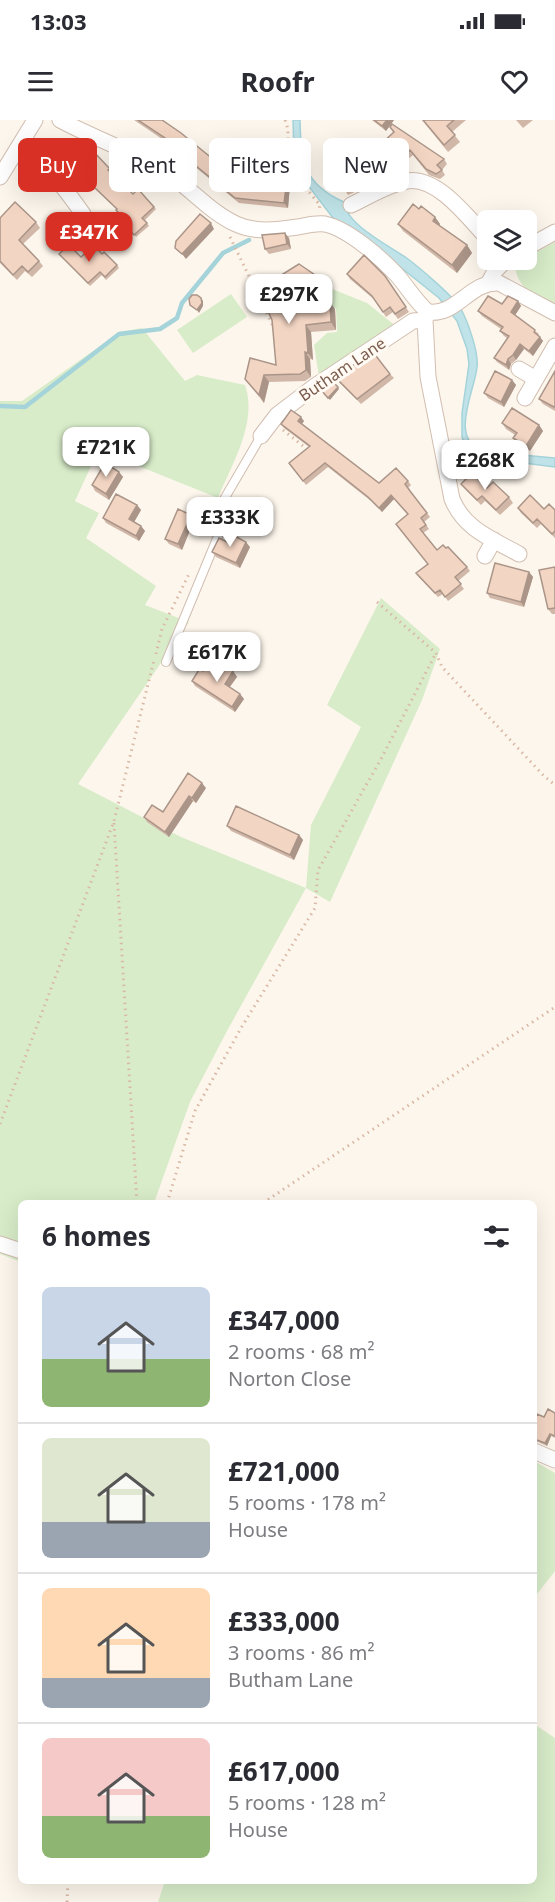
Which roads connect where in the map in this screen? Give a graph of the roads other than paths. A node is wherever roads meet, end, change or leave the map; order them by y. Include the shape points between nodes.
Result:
1 (34, 120) edge
2 (60, 120) edge
3 (24, 138) edge
4 (18, 148) edge
5 (0, 177) edge
6 (68, 192) edge
7 (351, 205) dead end
8 (477, 227) edge
9 (75, 231) dead end
10 (555, 232) edge
11 (537, 242) edge
12 (496, 270) edge
13 (489, 282) junction
14 (555, 312) edge
15 (426, 316) junction
16 (555, 346) edge
17 (519, 369) dead end
18 (536, 379) junction
19 (525, 398) dead end
20 (261, 436) joint
21 (494, 540) junction
22 (519, 554) dead end
23 (485, 556) dead end
24 (166, 662) dead end
25 (0, 1244) edge
26 (18, 1250) edge
27 (537, 1452) edge
28 (555, 1460) edge

1 - 3 street
2 - 15 street via 173,177 211,209 239,225 257,230 315,224 334,228 357,241 396,274
4 - 5 street
6 - 9 street via 83,214
7 - 8 street via 409,180 430,185 456,204
10 - 11 street
12 - 13 street
13 - 14 street via 499,283
13 - 15 street, Butham Lane via 445,311
15 - 20 street, Butham Lane via 315,386
15 - 21 street via 428,377 452,499 465,522
16 - 18 street
17 - 18 street
18 - 19 street
20 - 24 lane via 223,501 223,524
21 - 22 street
21 - 23 street
25 - 26 street
27 - 28 street

